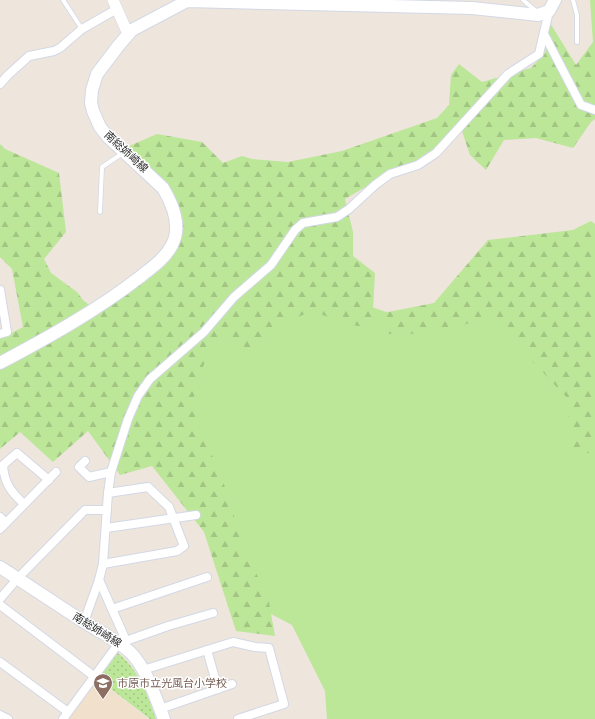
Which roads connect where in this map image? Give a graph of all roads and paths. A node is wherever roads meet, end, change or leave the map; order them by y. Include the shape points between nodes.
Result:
1 (63, 0) edge
2 (523, 0) edge
3 (573, 0) edge
4 (115, 5) edge
5 (547, 9) edge
6 (82, 29) junction
7 (128, 34) junction
8 (544, 34) junction
9 (577, 42) dead end
10 (3, 74) edge
11 (0, 84) edge
12 (595, 110) edge
13 (124, 153) junction
14 (100, 212) dead end
15 (0, 290) edge
16 (0, 334) edge
17 (0, 363) edge
18 (84, 461) dead end
19 (56, 472) dead end
20 (111, 472) junction
21 (49, 480) junction
22 (108, 494) junction
23 (24, 504) junction
24 (107, 510) junction
25 (196, 515) dead end
26 (174, 518) junction
27 (2, 523) edge
28 (106, 528) junction
29 (103, 564) junction
30 (0, 567) edge
31 (207, 577) dead end
32 (18, 578) junction
33 (99, 580) junction
34 (0, 599) edge
35 (0, 605) edge
36 (112, 609) junction
37 (213, 613) dead end
38 (84, 622) junction
39 (120, 643) junction
40 (207, 650) junction
41 (0, 662) edge
42 (143, 670) junction
43 (94, 677) junction
44 (232, 684) dead end
45 (218, 689) junction
46 (68, 712) junction
47 (162, 714) edge
48 (0, 715) edge
49 (8, 719) edge
50 (63, 719) edge
51 (238, 719) edge

1 - 6 lane
2 - 5 lane via 533,8
3 - 9 lane via 577,16
4 - 6 street
4 - 7 street
5 - 7 main road, 南総姉崎線 via 187,1
5 - 8 street
6 - 10 street via 60,48 29,56
7 - 13 main road, 南総姉崎線 via 96,74 91,103 100,127
8 - 12 street via 581,105
8 - 20 street via 539,54 508,74 436,153 418,165 390,174 337,217 303,223 295,230 272,265 234,297 204,332 150,379 138,396 128,419
10 - 11 street
13 - 14 lane via 102,168
13 - 17 main road, 南総姉崎線 via 149,174 169,199 176,218 172,245 157,264 112,298 51,336
15 - 16 street via 7,332
18 - 20 street via 79,467 89,477
19 - 21 street
20 - 22 street
21 - 23 street
21 - 23 street via 17,453 3,465 12,492
22 - 24 street
22 - 26 street via 148,487 169,508
23 - 27 street
24 - 28 street
24 - 32 street via 85,510
25 - 26 street
26 - 28 street
26 - 29 street via 184,546 177,551
28 - 29 street
29 - 33 street
30 - 32 main road, 南総姉崎線
31 - 36 street
32 - 34 street
32 - 38 main road, 南総姉崎線
33 - 36 street
33 - 38 street
35 - 43 street
36 - 39 street via 124,636
37 - 39 street
38 - 39 main road, 南総姉崎線
39 - 42 main road, 南総姉崎線
39 - 43 street
40 - 42 street
40 - 45 street
40 - 51 street via 233,642 269,648 284,704
41 - 46 street
42 - 47 main road, 南総姉崎線
43 - 46 street
44 - 45 street
45 - 47 street
46 - 50 street
48 - 49 street

